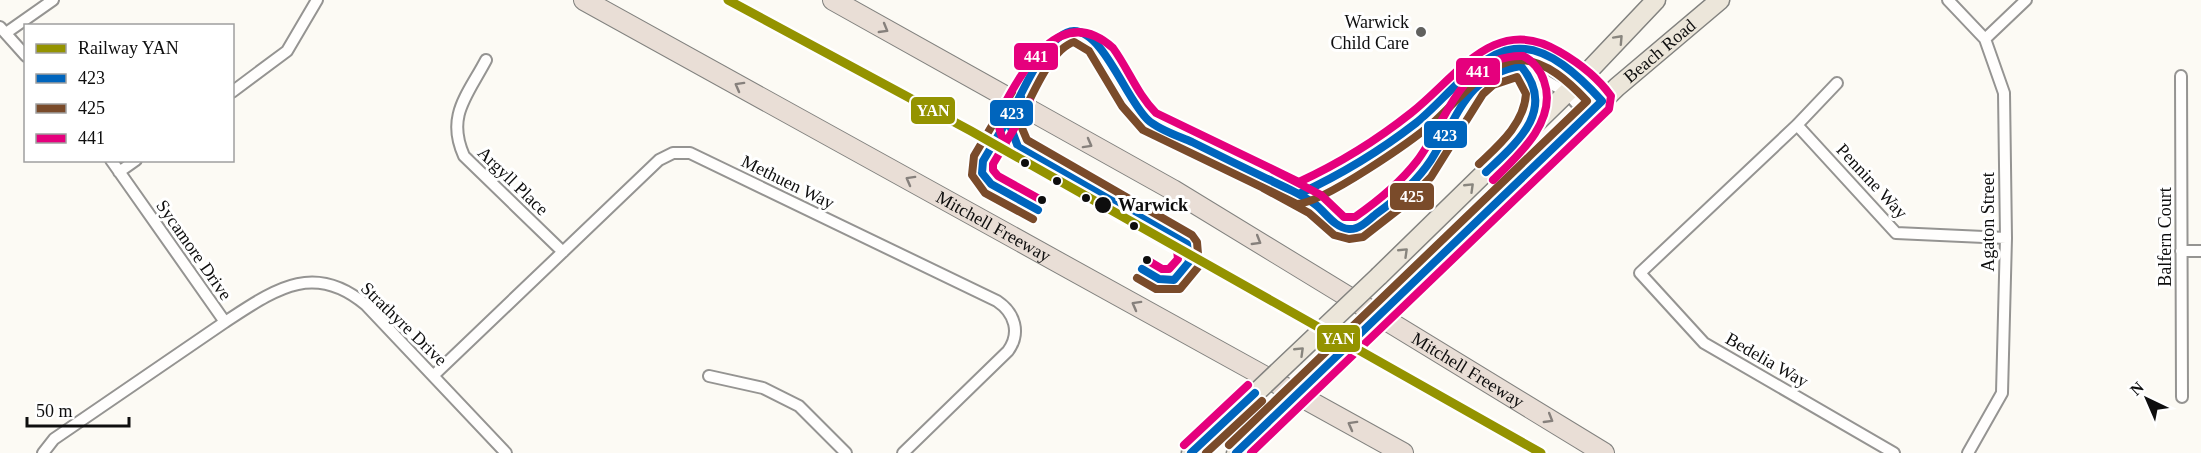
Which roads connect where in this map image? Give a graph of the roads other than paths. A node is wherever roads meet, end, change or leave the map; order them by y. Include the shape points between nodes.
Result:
1 (52, 0) edge
2 (317, 0) edge
3 (584, 0) edge
4 (833, 0) edge
5 (1656, 0) edge
6 (1720, 0) edge
7 (1948, 0) edge
8 (2026, 0) edge
9 (3, 30) edge
10 (1985, 39) junction
11 (24, 54) edge
12 (486, 60) dead end
13 (1521, 66) junction
14 (2181, 76) dead end
15 (1582, 78) junction
16 (1837, 83) dead end
17 (1471, 90) dead end
18 (234, 91) edge
19 (1567, 93) junction
20 (1602, 101) junction
21 (1438, 104) dead end
22 (1587, 115) junction
23 (1797, 125) junction
24 (1520, 139) junction
25 (112, 162) edge
26 (133, 162) edge
27 (120, 172) junction
28 (2006, 238) junction
29 (2181, 251) junction
30 (2201, 251) edge
31 (563, 252) junction
32 (225, 322) junction
33 (434, 375) junction
34 (709, 376) dead end
35 (2182, 398) dead end
36 (43, 453) edge
37 (506, 453) edge
38 (846, 453) edge
39 (903, 453) edge
40 (1191, 453) edge
41 (1236, 453) edge
42 (1403, 453) edge
43 (1604, 453) edge
44 (1894, 453) edge
45 (1968, 453) edge

1 - 9 street
2 - 18 street via 287,51
42 -> 3 highway, Mitchell Freeway
4 -> 43 highway, Mitchell Freeway via 1173,190
15 -> 5 main road, Beach Road
6 - 20 main road, Beach Road
7 - 10 street, Agaton Street
8 - 10 street
9 - 11 street
10 - 28 street, Agaton Street via 2004,93
12 - 31 street, Argyll Place via 456,118 456,139 464,156
13 - 17 street via 1500,70
13 - 19 street
13 - 24 main road via 1534,82 1537,98
14 - 29 street, Balfern Court
15 - 19 main road, Beach Road
15 - 20 street
15 - 21 street via 1563,65 1515,49 1504,51 1481,66
16 - 23 street
19 - 22 street
19 - 24 main road, Beach Road
20 - 22 main road, Beach Road
22 - 41 main road, Beach Road, bridge
23 - 28 street, Pennine Way via 1896,234
23 - 44 street, Bedelia Way via 1640,273 1704,343
40 -> 24 main road, Beach Road, bridge
25 - 27 street, Sycamore Drive
26 - 27 street
27 - 32 street, Sycamore Drive
28 - 45 street, Agaton Street via 2002,393
29 - 30 street
29 - 35 street, Balfern Court
31 - 33 street, Methuen Way
31 - 39 street, Methuen Way via 659,160 684,152 1004,306 1015,327 1011,347
32 - 33 street, Strathyre Drive via 290,285 331,284 366,305
32 - 36 street, Sycamore Drive via 54,439
33 - 37 street, Strathyre Drive
34 - 38 street via 763,388 799,406

